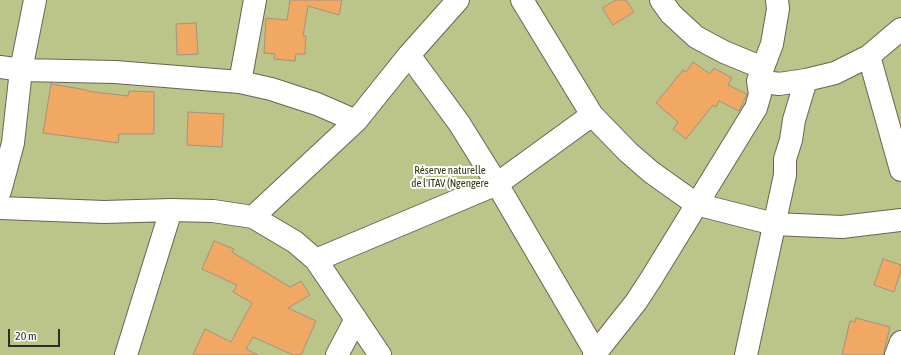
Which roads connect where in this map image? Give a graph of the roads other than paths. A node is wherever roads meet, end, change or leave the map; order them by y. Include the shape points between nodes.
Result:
1 (36, 0) edge
2 (255, 0) edge
3 (458, 0) edge
4 (522, 0) edge
5 (661, 0) edge
6 (777, 0) edge
7 (901, 29) edge
8 (409, 55) junction
9 (869, 56) junction
10 (10, 69) edge
11 (760, 75) junction
12 (806, 80) junction
13 (240, 82) junction
14 (592, 115) junction
15 (356, 121) junction
16 (901, 170) edge
17 (497, 184) junction
18 (0, 191) edge
19 (696, 204) junction
20 (0, 208) edge
21 (171, 210) junction
22 (253, 217) junction
23 (901, 220) edge
24 (774, 224) junction
25 (316, 260) junction
26 (356, 319) junction
27 (901, 342) edge
28 (595, 354) edge
29 (126, 355) edge
30 (337, 355) edge
31 (380, 355) edge
32 (746, 355) edge
33 (896, 355) edge

1 - 10 street
2 - 13 street
3 - 8 street
4 - 14 street
5 - 11 street via 671,14 696,38
6 - 11 street via 778,9 772,44
7 - 9 street
8 - 15 street
8 - 17 street via 458,123
9 - 12 street via 835,73
9 - 16 street
10 - 13 street via 115,72
10 - 18 street via 13,143
11 - 12 street via 779,84
11 - 19 street via 760,94 756,108
12 - 24 street via 794,120 786,158 786,175
13 - 15 street via 318,104
14 - 17 street
14 - 19 street via 651,172
15 - 22 street
17 - 25 street
17 - 28 street
19 - 24 street
19 - 28 street via 640,296
20 - 21 street via 104,212
21 - 22 street via 213,211
21 - 29 street
22 - 25 street via 295,242
23 - 24 street via 842,227
24 - 32 street
25 - 26 street
26 - 30 street
26 - 31 street
27 - 33 street

